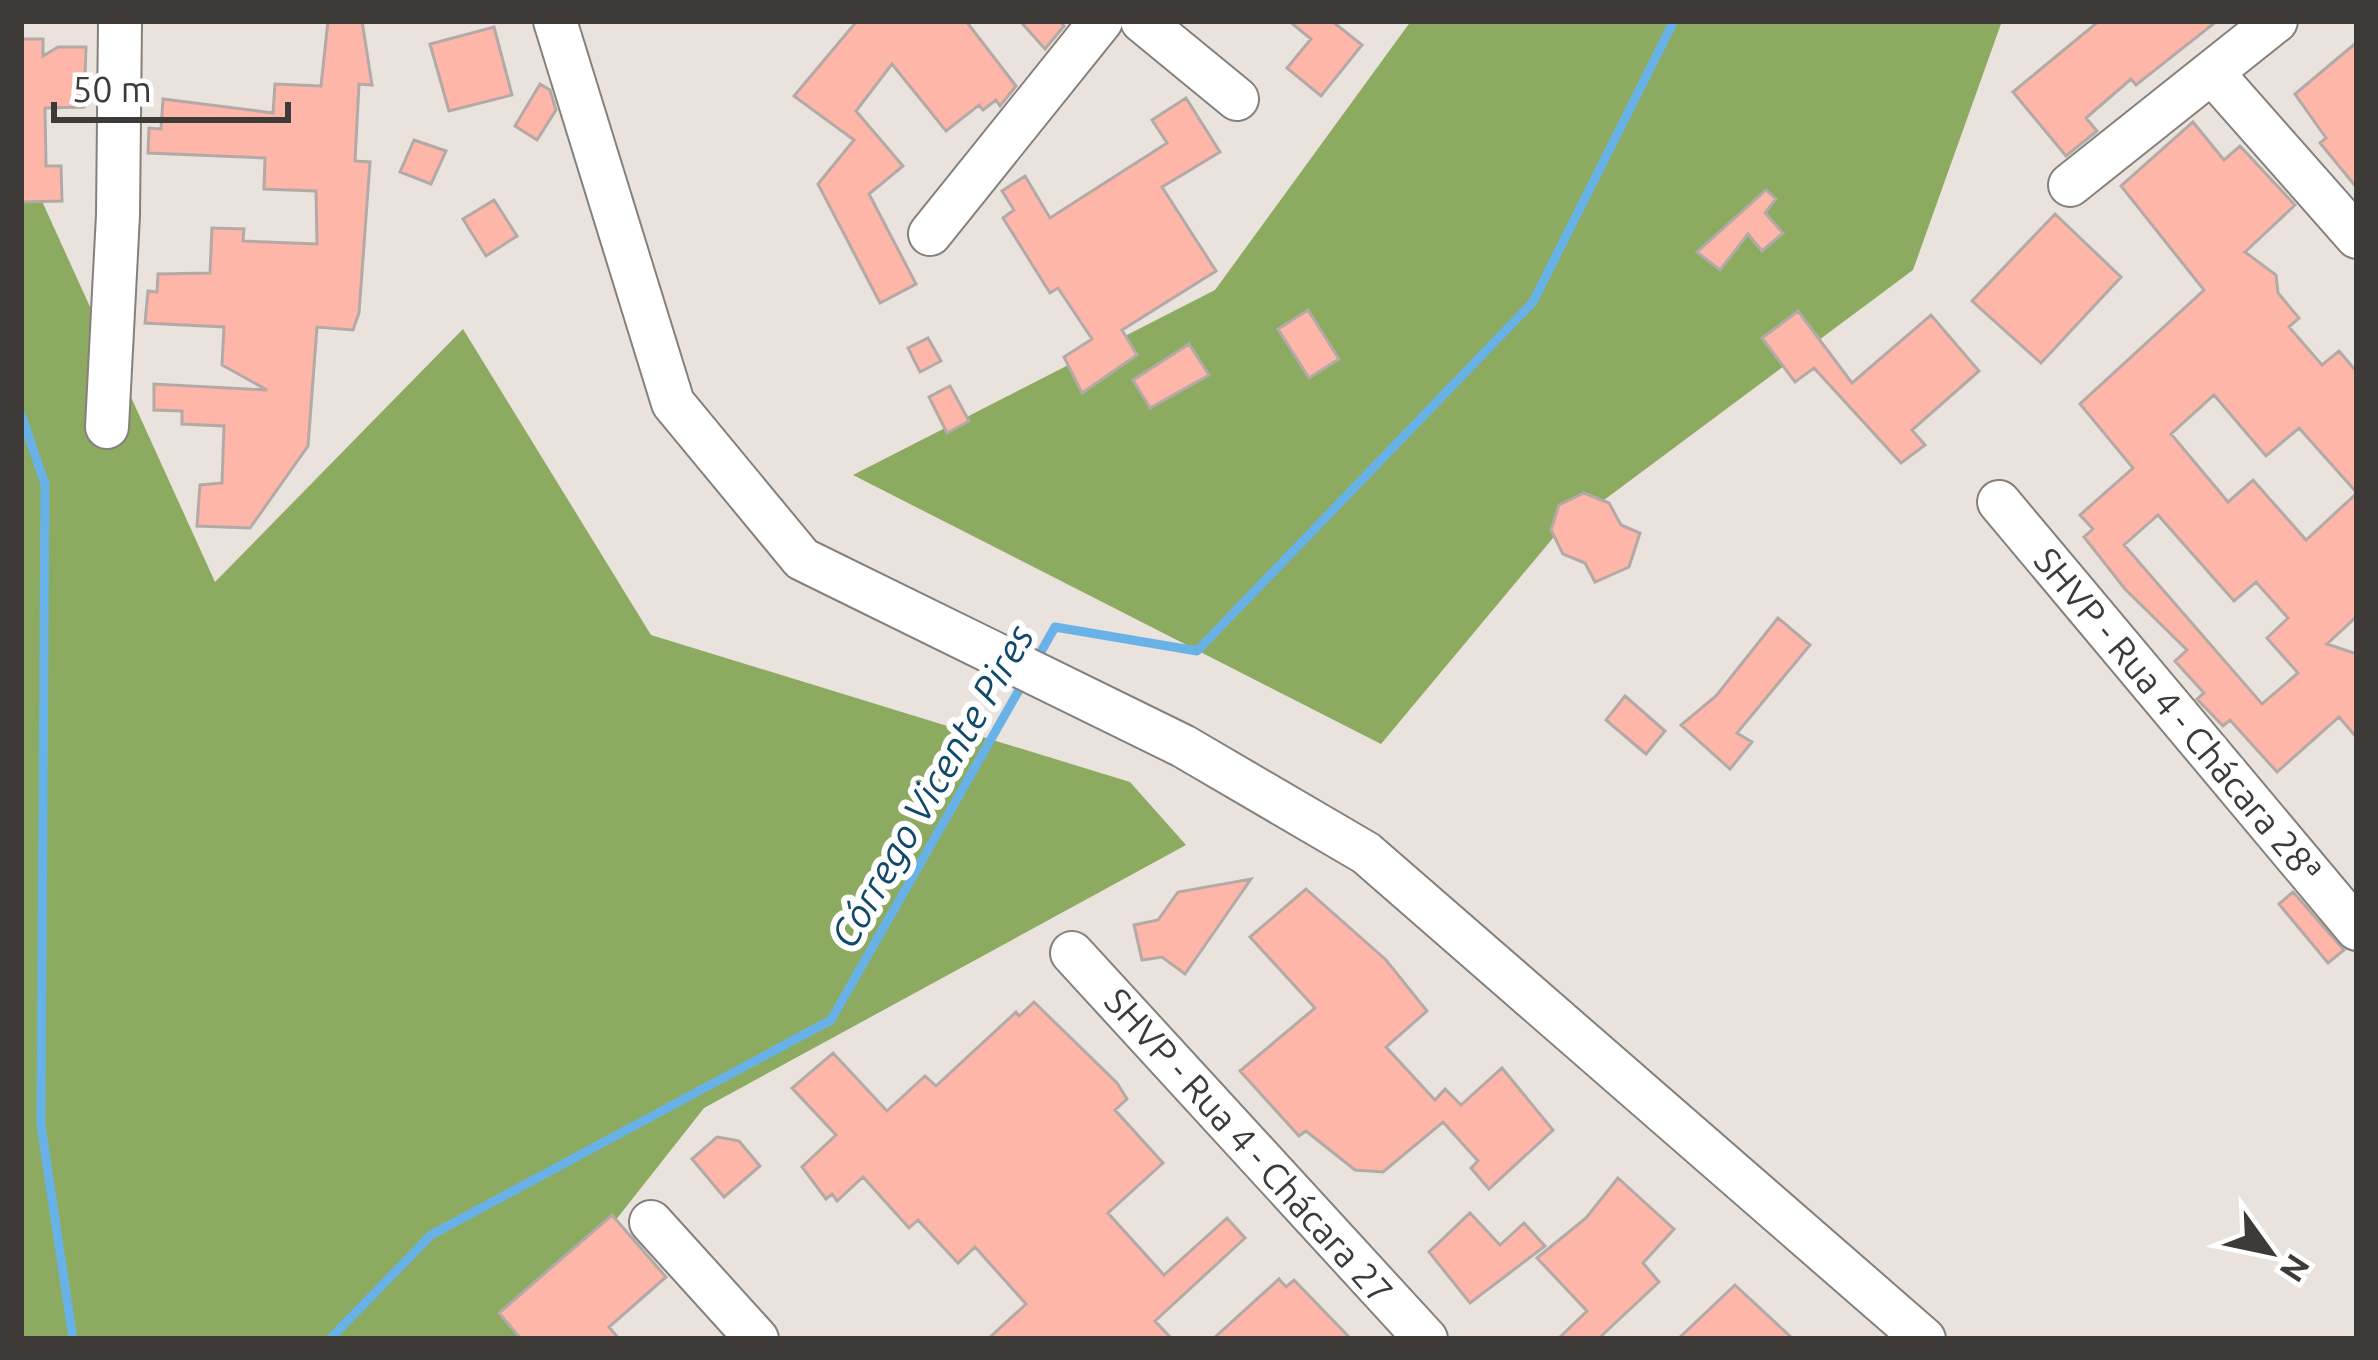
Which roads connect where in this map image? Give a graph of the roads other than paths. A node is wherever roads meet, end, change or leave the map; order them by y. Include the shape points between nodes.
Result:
1 (120, 21) edge
2 (555, 21) edge
3 (1101, 21) edge
4 (1142, 21) edge
5 (2276, 21) edge
6 (2214, 75) junction
7 (1237, 98) dead end
8 (2070, 185) dead end
9 (930, 234) dead end
10 (2357, 237) edge
11 (106, 427) dead end
12 (1999, 502) dead end
13 (2357, 929) edge
14 (1072, 953) dead end
15 (651, 1222) dead end
16 (757, 1339) edge
17 (1426, 1339) edge
18 (1924, 1339) edge

1 - 11 street
2 - 18 street via 673,404 802,559 1183,746 1366,854
3 - 9 street
4 - 7 street
5 - 6 street
6 - 8 street
6 - 10 street
12 - 13 street, SHVP - Rua 4 - Chácara 28ª
14 - 17 street, SHVP - Rua 4 - Chácara 27
15 - 16 street

